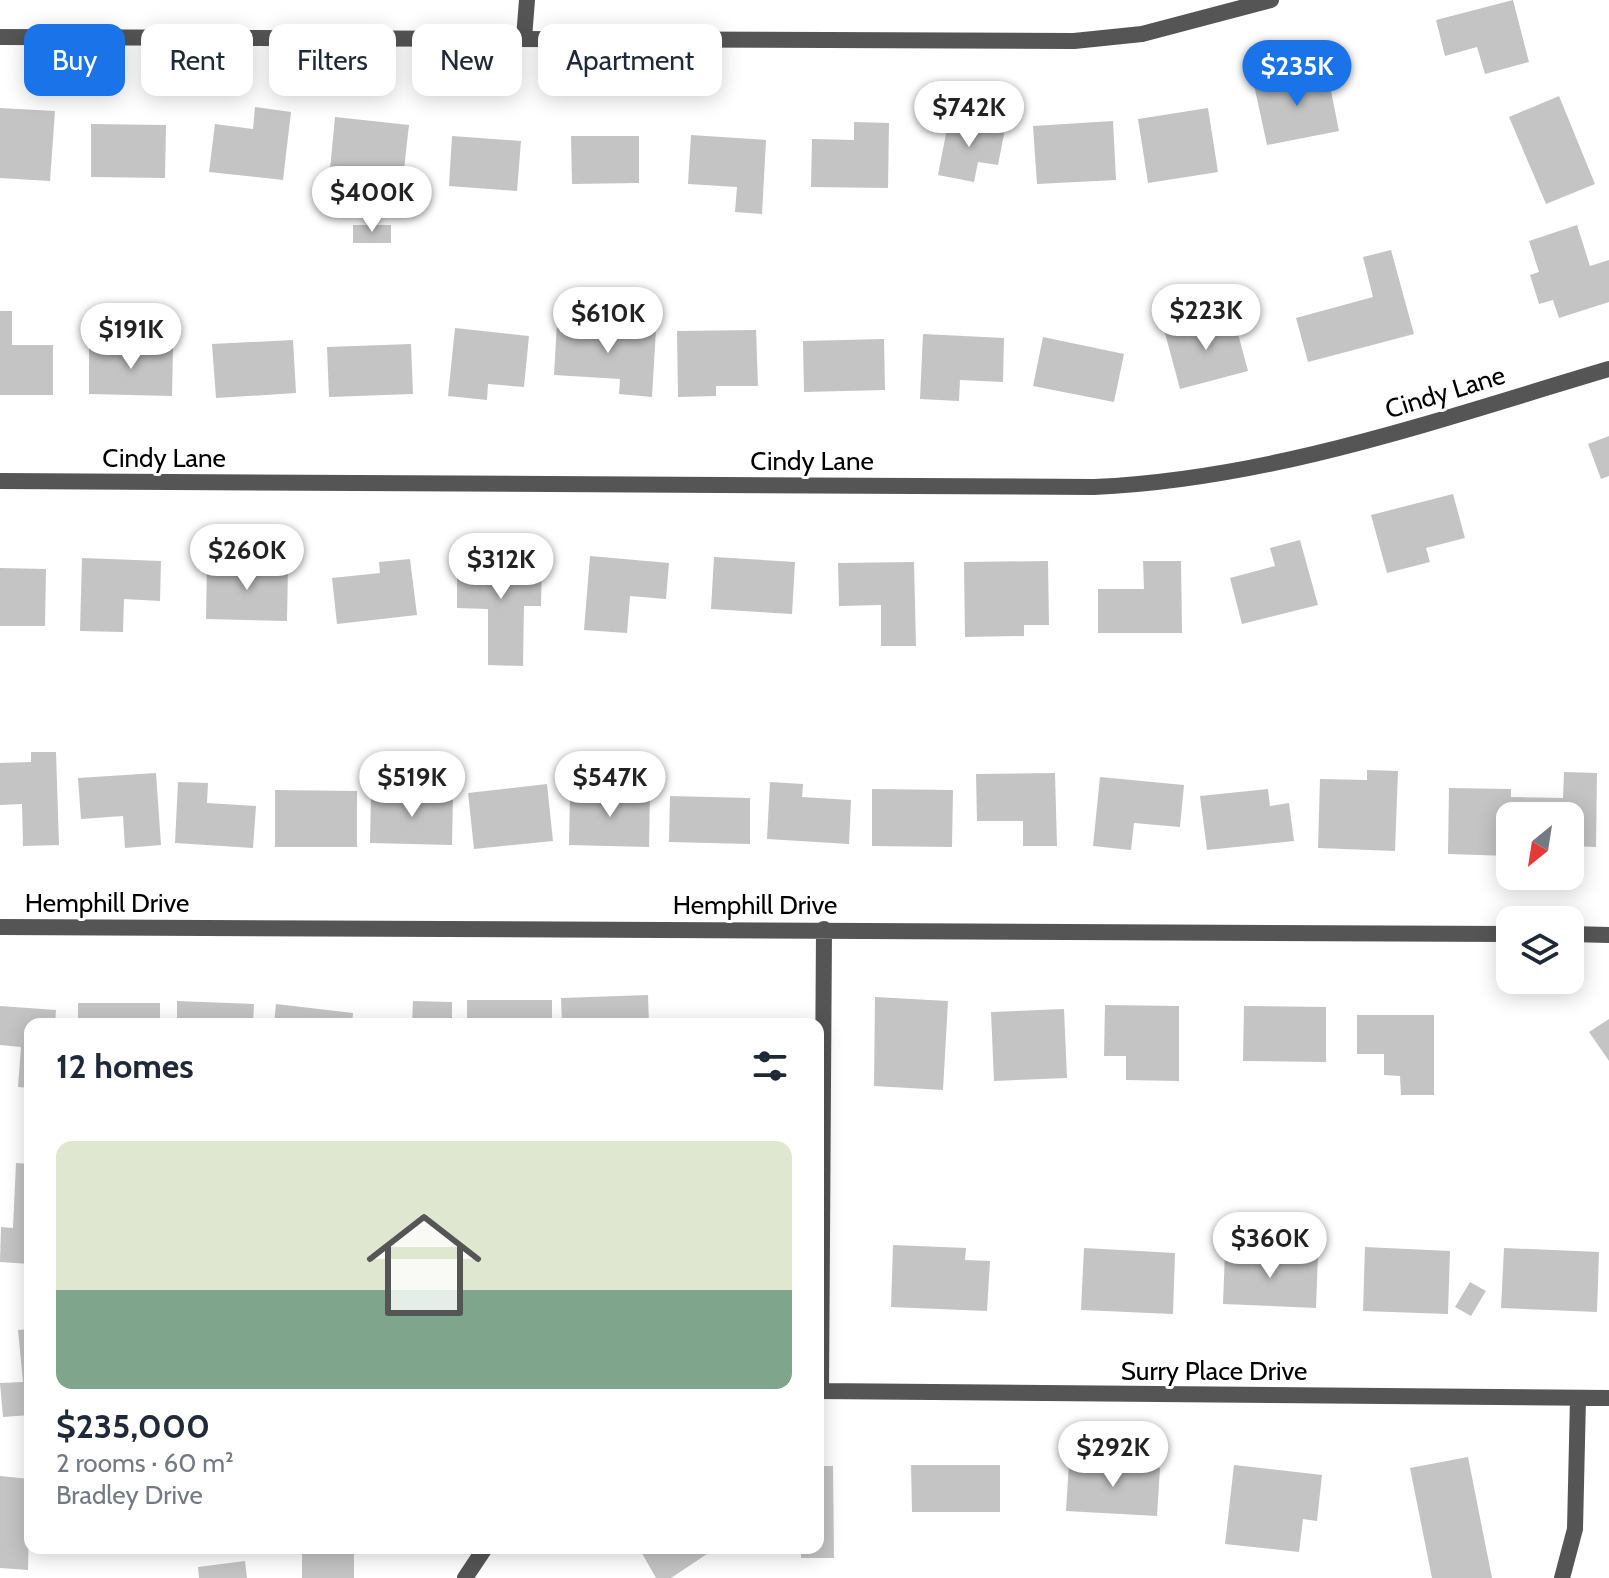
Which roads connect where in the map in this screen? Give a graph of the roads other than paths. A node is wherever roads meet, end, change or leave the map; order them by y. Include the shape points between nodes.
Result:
1 (527, 0) edge
2 (1271, 0) edge
3 (0, 37) edge
4 (524, 38) junction
5 (1609, 369) edge
6 (0, 481) edge
7 (0, 927) edge
8 (824, 929) junction
9 (1496, 934) edge
10 (1584, 934) edge
11 (1609, 935) edge
12 (823, 1018) edge
13 (824, 1391) edge
14 (1578, 1398) junction
15 (1609, 1398) edge
16 (481, 1554) edge
17 (465, 1578) edge
18 (1562, 1578) edge

1 - 4 street
2 - 4 street via 1142,34 1074,41
3 - 4 street
5 - 6 street, Cindy Lane via 1339,449 1167,483 1094,487
7 - 8 street, Hemphill Drive
8 - 9 street, Hemphill Drive
8 - 12 street
10 - 11 street
13 - 14 street, Surry Place Drive
14 - 15 street, Surry Place Drive
14 - 18 street via 1575,1529
16 - 17 street

